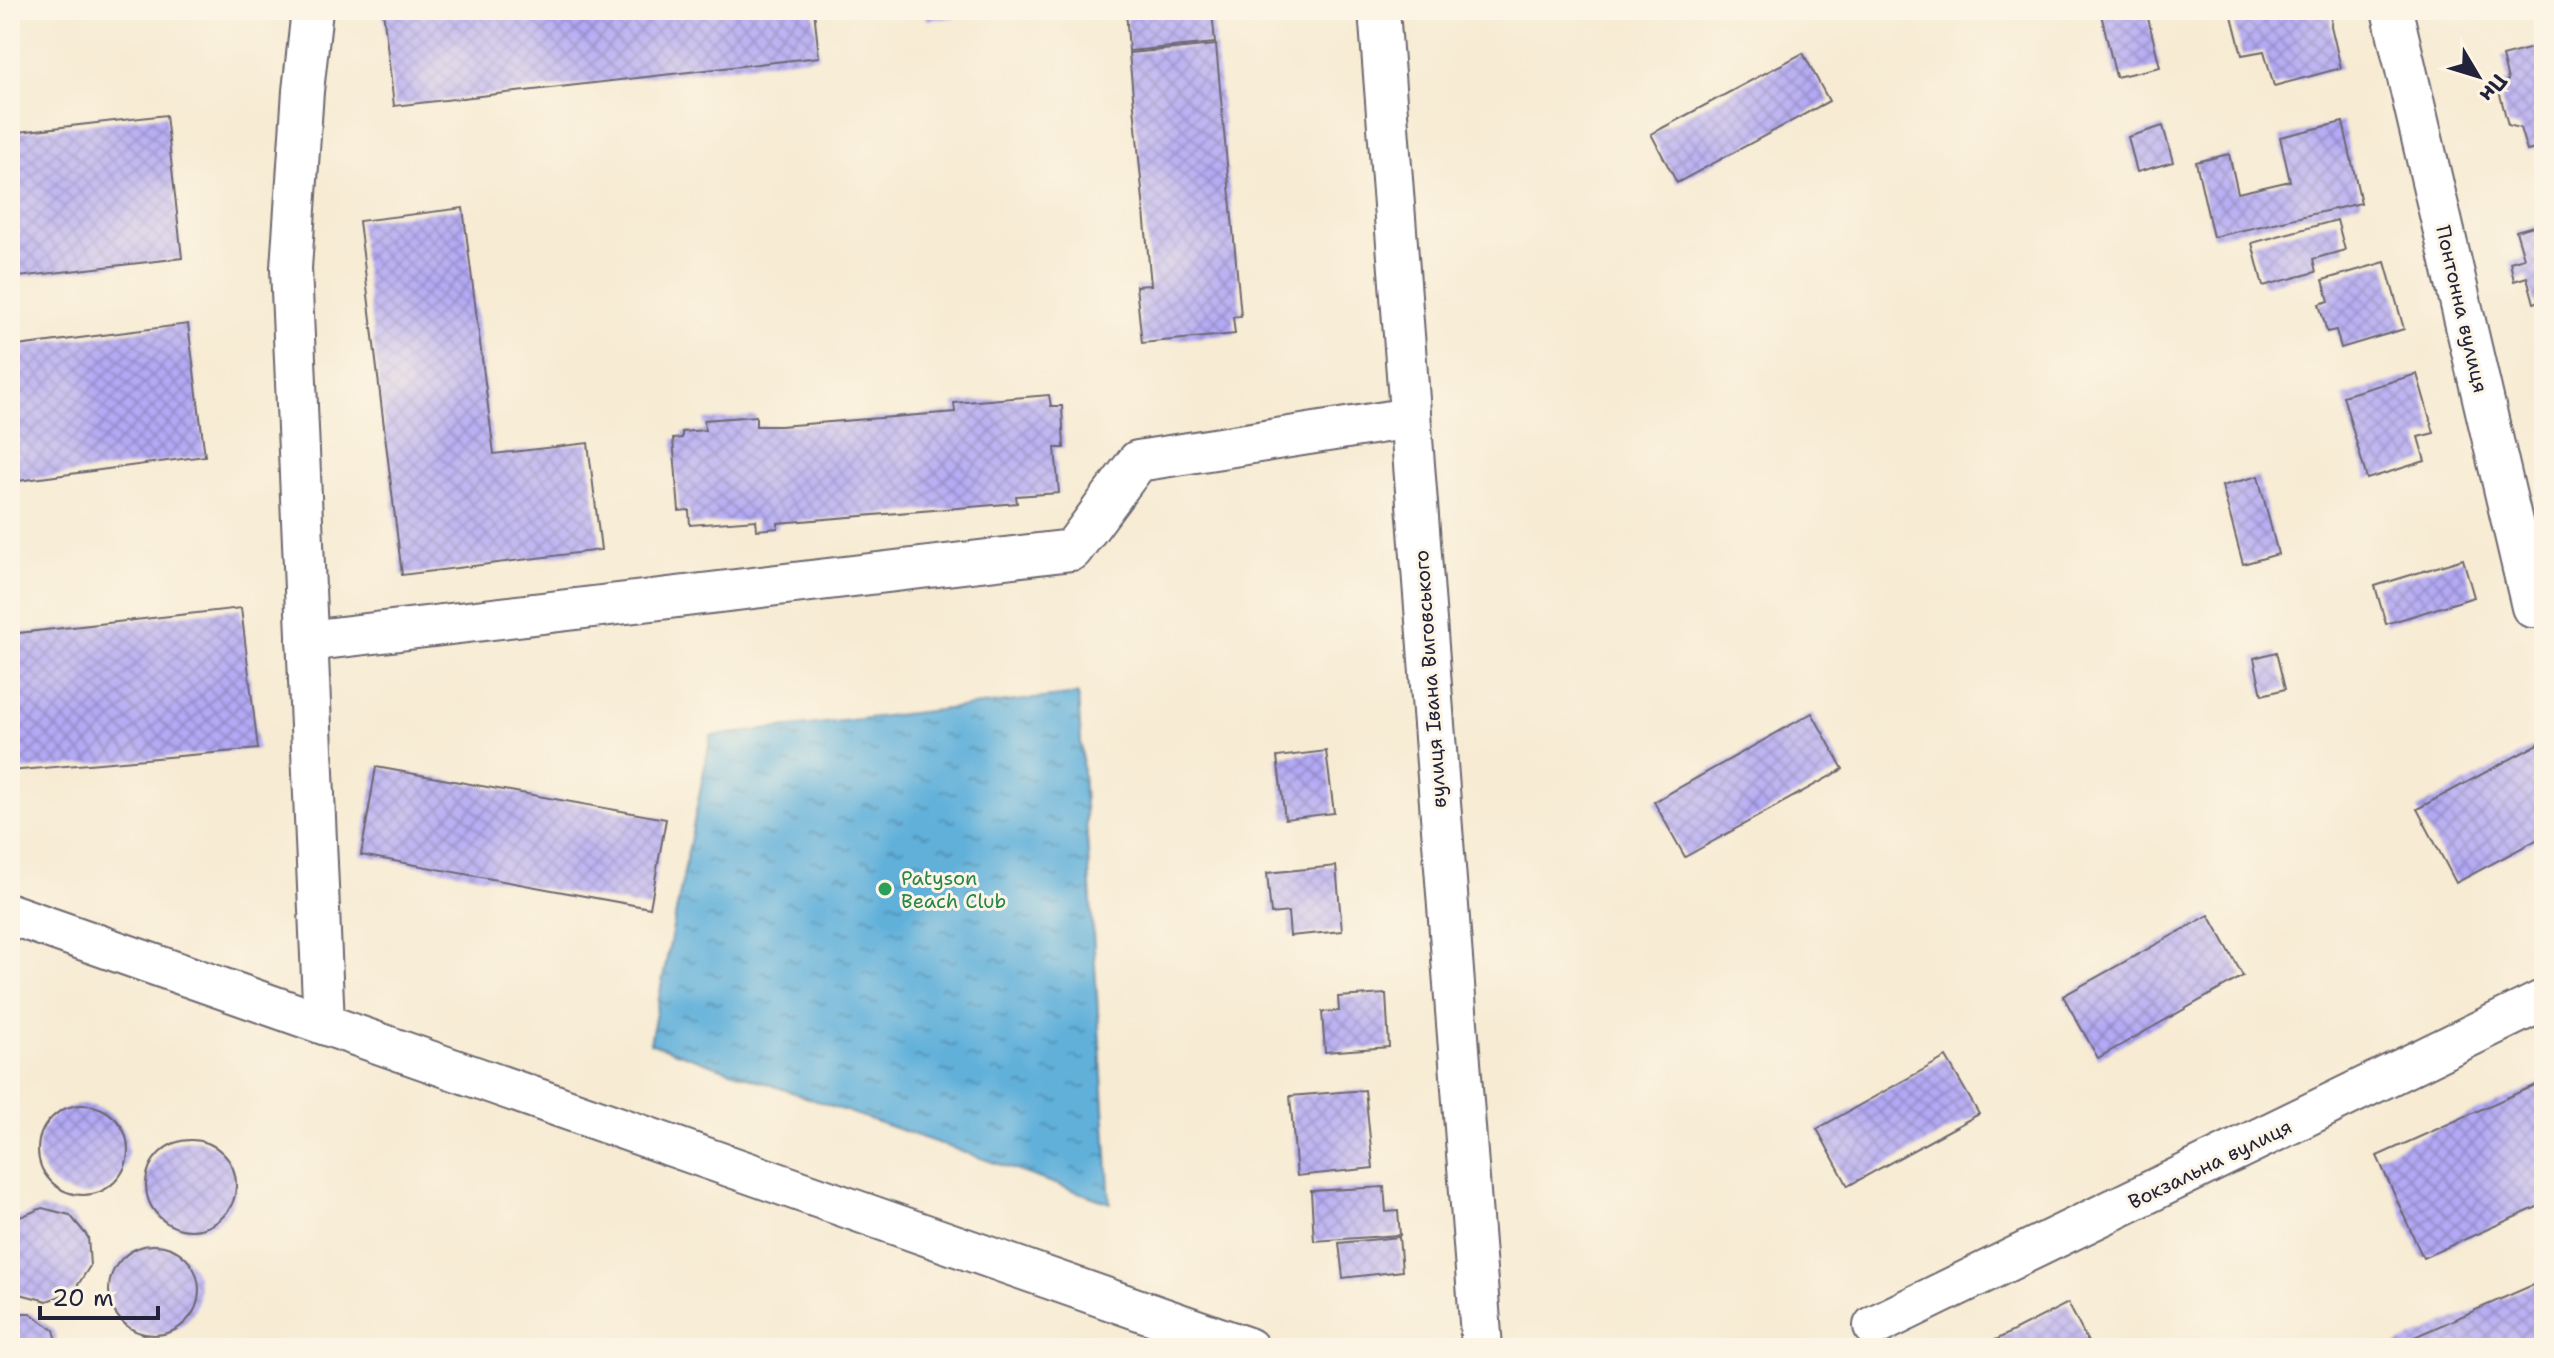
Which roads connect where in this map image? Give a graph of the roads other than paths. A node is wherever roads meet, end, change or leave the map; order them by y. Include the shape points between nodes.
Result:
1 (312, 10) edge
2 (1379, 10) edge
3 (2392, 10) edge
4 (1410, 418) junction
5 (2532, 607) dead end
6 (307, 641) junction
7 (10, 914) edge
8 (2544, 1000) edge
9 (324, 1024) junction
10 (1874, 1326) dead end
11 (1248, 1348) edge
12 (1482, 1348) edge

1 - 6 street via 291,268
2 - 4 street, вулиця Івана Виговського
3 - 5 street, Понтонна вулиця
4 - 6 street via 1138,461 1072,550
4 - 12 street, вулиця Івана Виговського
6 - 9 street
7 - 9 street
8 - 10 street, Вокзальна вулиця
9 - 11 street

